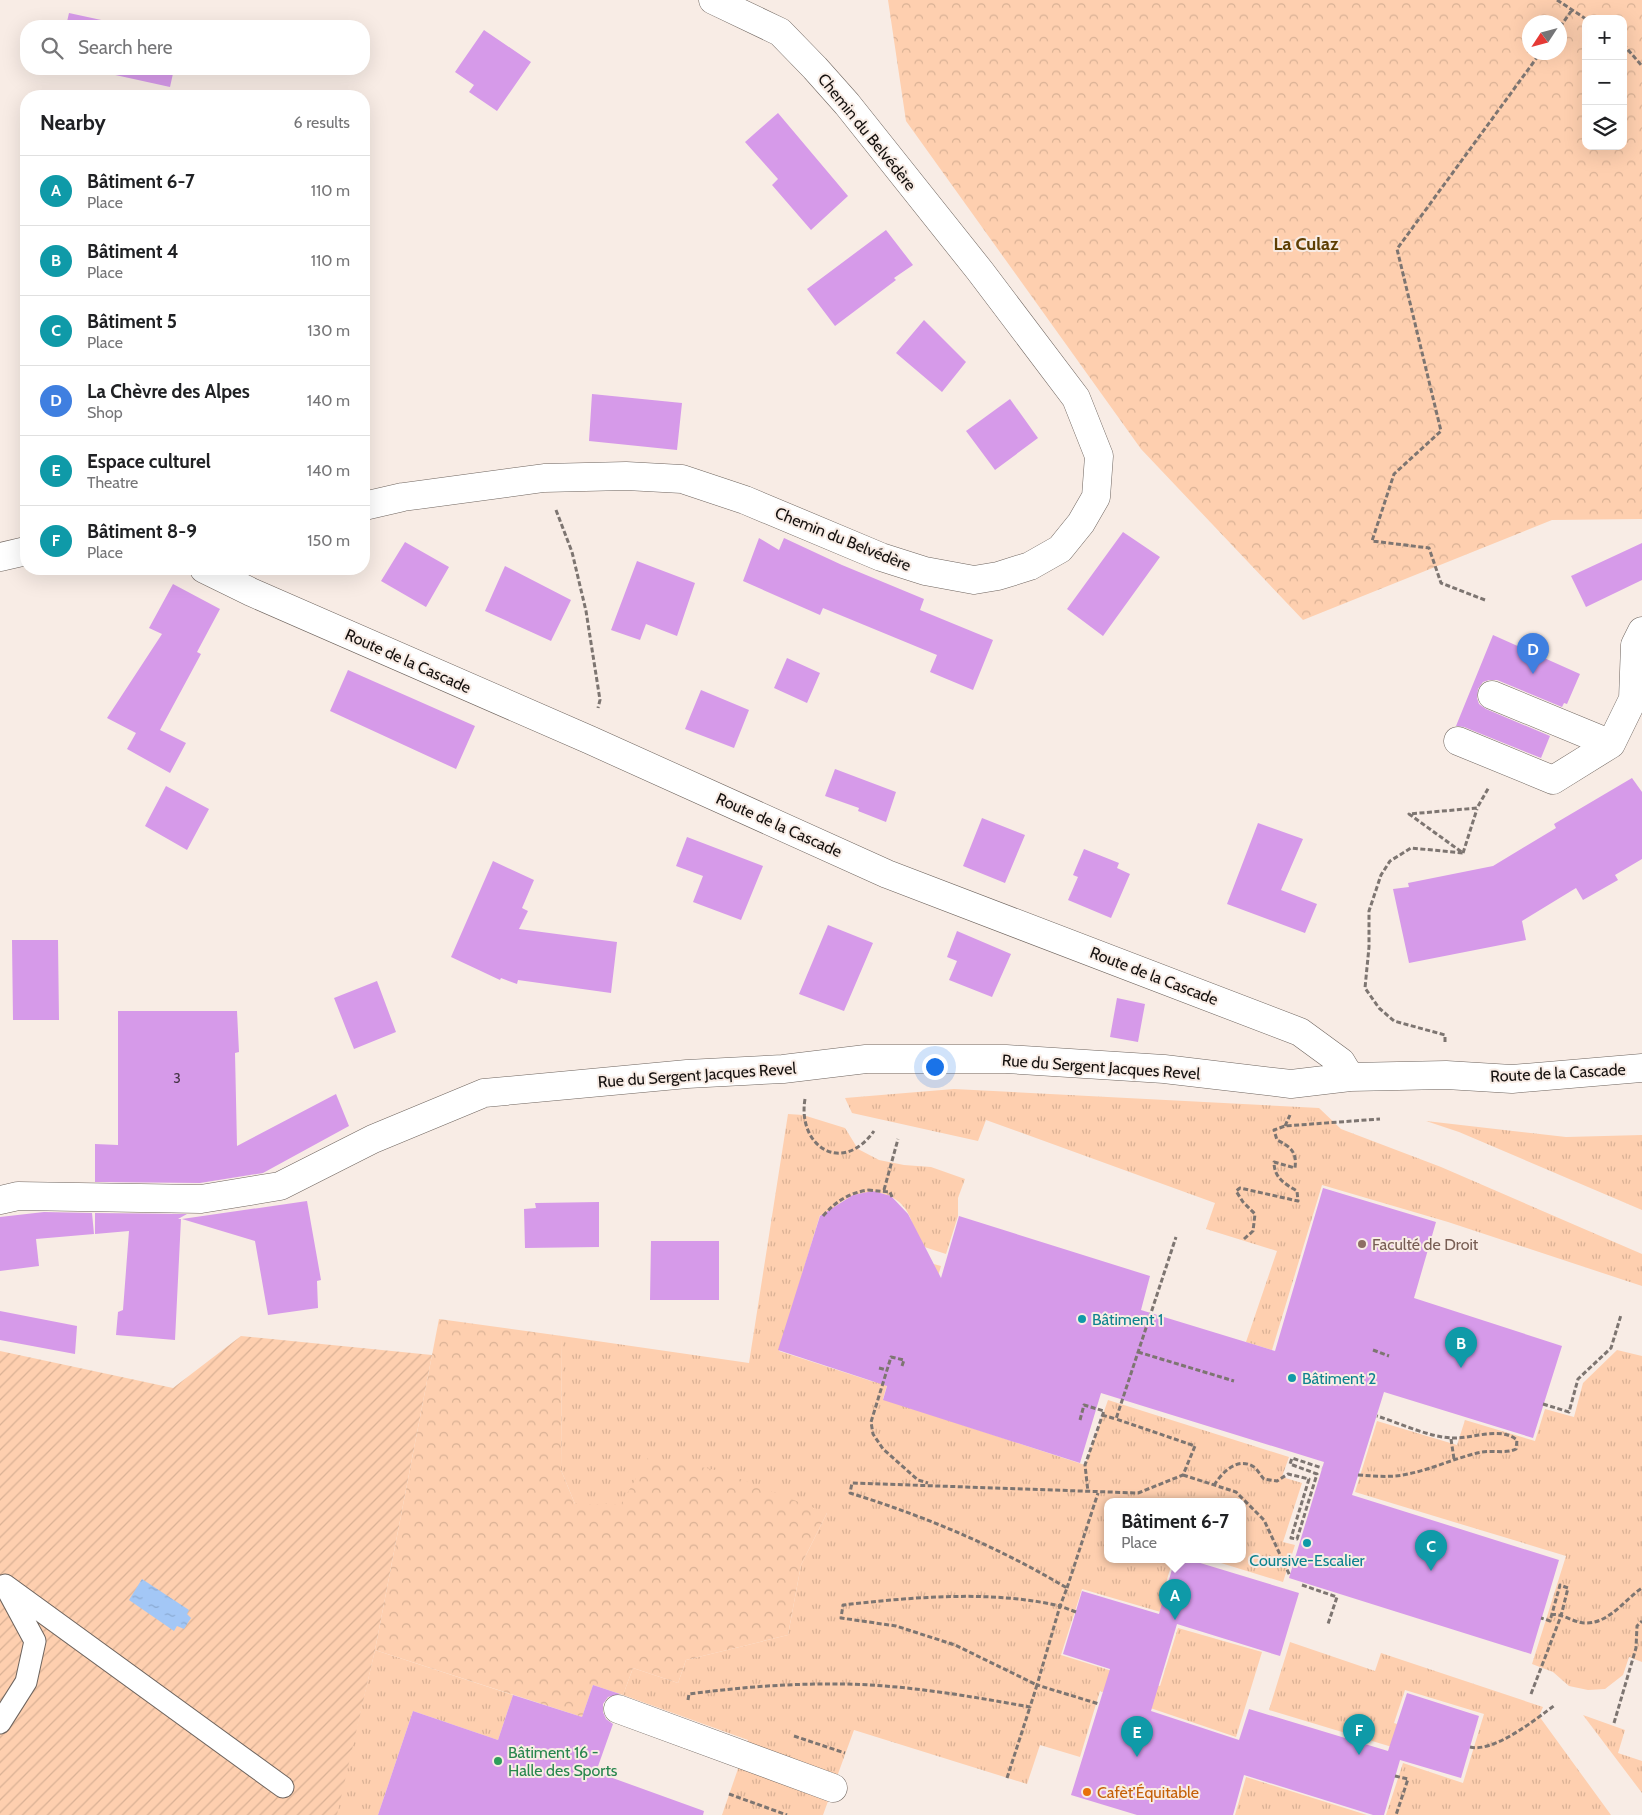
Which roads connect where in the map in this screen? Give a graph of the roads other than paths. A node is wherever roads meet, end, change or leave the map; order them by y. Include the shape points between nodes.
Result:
1 (712, 0) edge
2 (370, 505) edge
3 (20, 552) edge
4 (0, 557) edge
5 (217, 575) edge
6 (1642, 631) edge
7 (1492, 695) dead end
8 (1458, 741) dead end
9 (1611, 744) junction
10 (1642, 1068) edge
11 (1414, 1076) joint
12 (1350, 1077) junction
13 (0, 1200) edge
14 (2, 1583) edge
15 (618, 1709) dead end
16 (0, 1723) edge
17 (283, 1787) dead end
18 (833, 1788) dead end

1 - 2 street, Chemin du Belvédère via 780,32 847,104 1076,398 1099,456 1096,497 1081,523 1060,548 1030,566 974,580 925,571 881,557 745,500 682,479 626,476 544,478 403,497
3 - 4 street
5 - 12 street, Route de la Cascade via 887,874 1300,1032 1341,1062
6 - 9 street via 1635,645 1633,699
7 - 9 street
8 - 9 street via 1553,780
10 - 11 street, Route de la Cascade via 1512,1079
11 - 12 street, Rue du Sergent Jacques Revel
12 - 13 street, Rue du Sergent Jacques Revel via 1291,1084 1164,1069 1006,1059 866,1059 783,1069 688,1074 484,1093 373,1139 280,1186 201,1199 18,1196
14 - 16 lane via 35,1641 26,1682
14 - 17 lane
15 - 18 street

